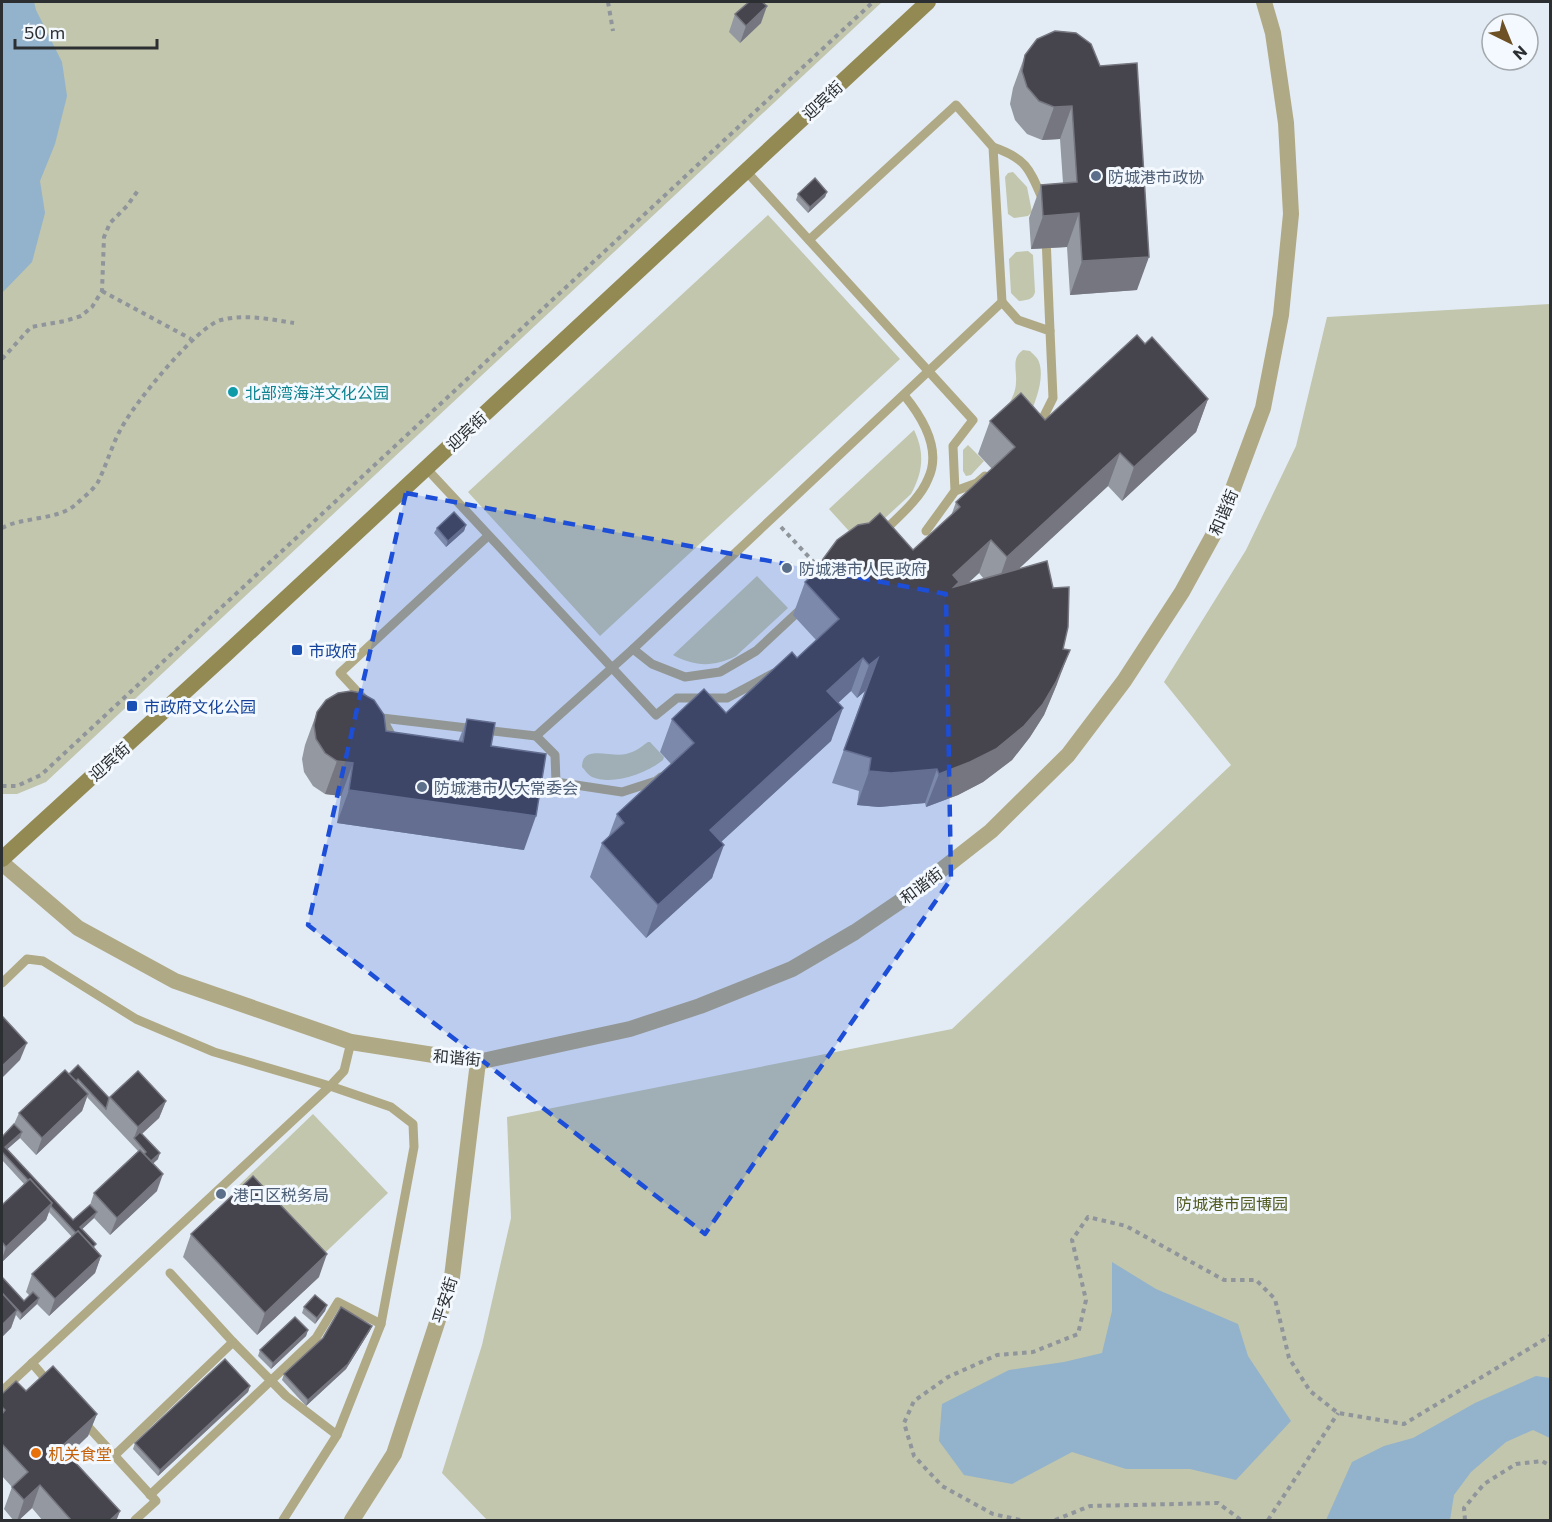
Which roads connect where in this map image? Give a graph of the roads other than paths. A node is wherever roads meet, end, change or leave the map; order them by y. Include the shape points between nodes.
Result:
1 (928, 2) edge
2 (1264, 2) edge
3 (993, 147) junction
4 (746, 171) junction
5 (1045, 216) edge
6 (1046, 228) edge
7 (809, 240) junction
8 (1002, 302) junction
9 (1050, 331) junction
10 (928, 372) junction
11 (904, 395) junction
12 (1030, 435) edge
13 (995, 467) edge
14 (426, 468) junction
15 (955, 491) junction
16 (926, 531) dead end
17 (488, 537) junction
18 (873, 541) edge
19 (806, 604) edge
20 (633, 648) junction
21 (611, 668) junction
22 (774, 673) edge
23 (382, 718) junction
24 (536, 736) junction
25 (405, 751) edge
26 (664, 774) edge
27 (545, 781) edge
28 (556, 782) junction
29 (2, 861) edge
30 (2, 982) edge
31 (351, 1042) junction
32 (478, 1062) junction
33 (330, 1086) junction
34 (170, 1273) dead end
35 (381, 1324) junction
36 (233, 1342) junction
37 (32, 1363) junction
38 (271, 1381) junction
39 (54, 1388) edge
40 (2, 1391) edge
41 (77, 1414) edge
42 (337, 1435) junction
43 (115, 1455) junction
44 (150, 1495) junction
45 (135, 1521) edge
46 (283, 1521) edge
47 (352, 1521) edge

1 - 4 main road, 迎宾街
2 - 32 street, 和谐街 via 1273,33 1286,123 1291,214 1281,315 1263,408 1221,521 1182,592 1124,681 1068,755 991,831 908,896 846,938 792,969 700,1006 630,1029
3 - 5 lane via 1014,154 1029,169 1045,205
3 - 7 lane via 956,105
3 - 8 lane
4 - 7 lane
4 - 14 main road, 迎宾街
6 - 9 lane
7 - 10 lane
8 - 9 lane via 1018,321
8 - 10 lane
9 - 12 lane via 1053,398 1039,427
10 - 11 lane
10 - 15 lane via 973,420 953,446
11 - 18 lane via 928,434 933,456 928,479 906,510
11 - 20 lane
13 - 15 lane via 978,483
14 - 17 lane
14 - 29 main road, 迎宾街
15 - 16 lane
17 - 21 lane
17 - 23 lane via 340,673
19 - 20 lane via 756,651 720,672 685,677 652,664
20 - 21 lane
21 - 22 lane via 656,715 677,698 726,702
21 - 24 lane
23 - 24 lane
23 - 25 lane via 393,740
24 - 28 lane via 555,755
26 - 28 lane via 656,781 622,792
27 - 28 lane
29 - 31 street, 和谐街 via 78,928 175,981
30 - 33 lane via 27,959 43,961 136,1019 214,1052
31 - 32 street, 和谐街
31 - 33 lane via 344,1071
32 - 47 street, 平安街 via 452,1277 394,1454
33 - 35 lane via 391,1107 413,1124 414,1147
33 - 37 lane
34 - 36 lane
35 - 38 lane via 338,1302 316,1338
35 - 42 lane
36 - 38 lane
36 - 43 lane
37 - 39 lane
37 - 40 lane
38 - 42 lane
38 - 44 lane
41 - 43 lane
42 - 46 lane
43 - 44 lane
44 - 45 lane via 156,1501

